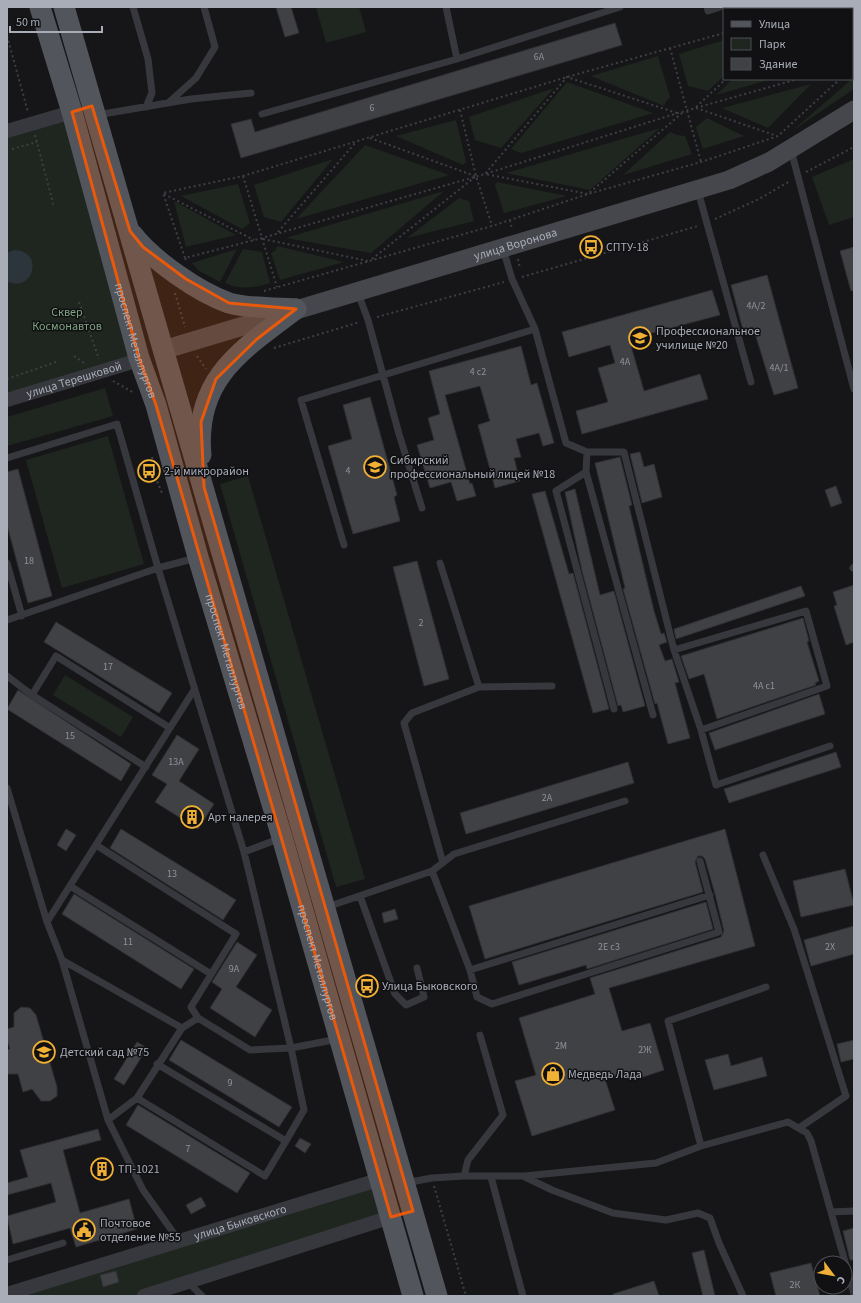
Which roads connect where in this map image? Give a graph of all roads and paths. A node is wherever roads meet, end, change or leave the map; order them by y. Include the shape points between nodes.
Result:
1 (40, 7) edge
2 (64, 7) edge
3 (133, 7) edge
4 (204, 7) edge
5 (446, 7) edge
6 (620, 7) edge
7 (707, 7) edge
8 (720, 7) edge
9 (723, 33) edge
10 (670, 48) junction
11 (457, 59) junction
12 (567, 77) junction
13 (725, 80) edge
14 (794, 80) edge
15 (839, 80) edge
16 (251, 93) dead end
17 (168, 103) junction
18 (146, 107) junction
19 (695, 108) junction
20 (460, 110) junction
21 (854, 110) edge
22 (93, 111) junction
23 (686, 111) junction
24 (72, 112) junction
25 (683, 112) junction
26 (678, 113) junction
27 (262, 114) dead end
28 (7, 131) edge
29 (778, 136) junction
30 (370, 138) junction
31 (37, 142) dead end
32 (357, 142) junction
33 (854, 146) edge
34 (12, 149) dead end
35 (791, 150) junction
36 (701, 162) junction
37 (485, 174) junction
38 (243, 176) junction
39 (476, 176) junction
40 (797, 177) junction
41 (698, 190) junction
42 (163, 193) junction
43 (588, 194) junction
44 (707, 223) junction
45 (492, 226) junction
46 (130, 231) junction
47 (277, 233) junction
48 (262, 238) junction
49 (254, 240) junction
50 (503, 248) junction
51 (185, 258) junction
52 (370, 261) junction
53 (187, 263) dead end
54 (512, 279) junction
55 (277, 287) junction
56 (358, 291) junction
57 (174, 292) dead end
58 (258, 292) dead end
59 (79, 302) dead end
60 (296, 309) junction
61 (368, 320) junction
62 (186, 328) dead end
63 (535, 329) junction
64 (272, 348) dead end
65 (163, 350) junction
66 (139, 358) junction
67 (59, 361) dead end
68 (103, 371) junction
69 (384, 375) junction
70 (7, 379) edge
71 (750, 382) dead end
72 (854, 389) edge
73 (7, 400) edge
74 (587, 452) junction
75 (7, 458) edge
76 (586, 472) junction
77 (204, 487) junction
78 (422, 508) dead end
79 (344, 545) dead end
80 (198, 557) junction
81 (7, 563) edge
82 (440, 563) dead end
83 (158, 568) junction
84 (22, 616) junction
85 (7, 620) edge
86 (674, 650) junction
87 (7, 676) edge
88 (552, 686) dead end
89 (479, 687) junction
90 (194, 690) junction
91 (32, 695) junction
92 (614, 709) dead end
93 (653, 715) dead end
94 (170, 728) junction
95 (701, 730) junction
96 (830, 746) dead end
97 (146, 767) junction
98 (7, 788) edge
99 (625, 801) dead end
100 (282, 837) junction
101 (96, 845) junction
102 (244, 852) junction
103 (763, 855) dead end
104 (700, 861) dead end
105 (443, 863) junction
106 (432, 871) junction
107 (70, 886) junction
108 (360, 896) junction
109 (710, 896) junction
110 (324, 907) junction
111 (47, 922) junction
112 (62, 960) junction
113 (416, 968) dead end
114 (470, 970) junction
115 (211, 974) junction
116 (766, 987) dead end
117 (198, 1018) junction
118 (182, 1028) junction
119 (480, 1034) dead end
120 (340, 1039) junction
121 (291, 1048) junction
122 (157, 1064) junction
123 (137, 1098) junction
124 (108, 1120) junction
125 (800, 1128) junction
126 (286, 1141) junction
127 (701, 1146) junction
128 (464, 1176) junction
129 (524, 1176) junction
130 (491, 1177) junction
131 (404, 1178) junction
132 (381, 1179) junction
133 (434, 1185) dead end
134 (413, 1211) junction
135 (854, 1211) edge
136 (831, 1212) junction
137 (392, 1217) junction
138 (180, 1242) junction
139 (63, 1243) dead end
140 (7, 1260) edge
141 (187, 1281) junction
142 (7, 1294) edge
143 (854, 1294) edge
144 (144, 1296) edge
145 (202, 1296) edge
146 (413, 1296) edge
147 (437, 1296) edge
148 (466, 1296) edge
149 (523, 1296) edge
150 (743, 1296) edge

1 - 24 main road, проспект Металлургов
2 - 22 main road, проспект Металлургов
3 - 18 lane via 148,59 152,93
4 - 17 lane via 215,47 196,78
5 - 11 lane
6 - 11 lane
7 - 8 lane via 708,11
9 - 10 path
10 - 12 path
10 - 23 path
11 - 27 lane
12 - 20 path
12 - 26 path
12 - 37 path
13 - 19 path
14 - 19 path
15 - 29 path
16 - 17 lane
17 - 18 lane
18 - 22 lane
19 - 23 path
19 - 29 path
20 - 30 path
20 - 39 path
21 - 35 main road, улица Воронова
22 - 24 main road
22 - 46 main road, проспект Металлургов
23 - 25 path
23 - 36 path
24 - 28 street
24 - 66 main road, проспект Металлургов
25 - 26 path
25 - 43 path
26 - 37 path
29 - 36 path
30 - 32 path
30 - 39 path
31 - 34 path
32 - 38 path
32 - 47 path
33 - 40 path
35 - 40 lane
35 - 41 main road, улица Воронова via 750,171
36 - 43 path
37 - 39 path
37 - 43 path
38 - 42 path
38 - 48 path
39 - 45 path
39 - 47 path
39 - 52 path
40 - 44 path via 759,199
40 - 72 lane
41 - 44 lane
41 - 50 main road, улица Воронова
42 - 49 path
42 - 51 path
43 - 45 path
44 - 54 path
44 - 71 lane
45 - 52 path
46 - 60 main road via 143,247 166,266 204,291 229,303
46 - 65 main road, проспект Металлургов
47 - 48 path
48 - 49 path
48 - 52 path
48 - 55 path
49 - 51 path
50 - 54 lane
50 - 56 main road, улица Воронова
51 - 53 path
52 - 55 path
54 - 61 path
54 - 63 lane
55 - 58 path
56 - 60 main road, улица Воронова
56 - 61 lane
57 - 62 path
59 - 68 path
60 - 65 main road, улица Воронова
60 - 77 main road via 257,339 216,379 201,422 200,448
61 - 64 path
61 - 69 lane
63 - 69 lane
63 - 74 lane via 566,443
65 - 66 main road
65 - 77 main road, проспект Металлургов
66 - 68 street, улица Терешковой
66 - 80 main road, проспект Металлургов via 156,405
67 - 70 path
68 - 73 street, улица Терешковой
69 - 78 lane
69 - 79 lane via 301,400
74 - 76 lane
74 - 86 lane via 624,452
75 - 83 lane via 117,424
76 - 92 lane via 556,491
76 - 93 lane
77 - 110 main road, проспект Металлургов
80 - 83 lane
80 - 100 main road, проспект Металлургов
81 - 84 lane
82 - 89 lane
83 - 84 lane
83 - 90 lane
84 - 85 lane
86 - 95 lane
86 - 95 lane via 806,611 827,686
87 - 91 lane
88 - 89 lane
89 - 105 lane via 412,713 404,723
90 - 94 lane
90 - 102 lane
91 - 94 lane via 56,656
91 - 97 lane
94 - 97 lane
95 - 96 lane via 716,785
97 - 101 lane
98 - 111 lane
99 - 105 lane via 454,854
100 - 102 lane
100 - 120 main road, проспект Металлургов
101 - 107 lane
101 - 115 lane via 236,934
102 - 121 lane
103 - 125 lane via 794,929 846,1096
104 - 109 lane
105 - 106 lane
106 - 108 lane
106 - 114 lane
107 - 111 lane
107 - 115 lane
108 - 110 lane
108 - 113 lane via 395,994 406,1005 424,997
109 - 114 lane
109 - 114 lane via 719,932 492,1004 477,997
110 - 131 main road, проспект Металлургов
111 - 112 lane
112 - 118 lane
112 - 124 lane
115 - 117 lane via 191,1007
116 - 127 lane via 668,1021
117 - 118 lane
117 - 121 lane via 250,1050
118 - 122 lane
119 - 128 lane via 503,1115 468,1160
120 - 121 lane
120 - 132 main road, проспект Металлургов
121 - 126 lane via 304,1110
122 - 123 lane
122 - 126 lane
123 - 124 lane
123 - 126 lane via 265,1176
124 - 138 lane via 143,1190
125 - 127 lane via 788,1122 774,1124
125 - 136 lane via 811,1140
127 - 129 lane via 656,1163
128 - 130 lane
128 - 131 lane
129 - 130 lane
129 - 150 lane via 552,1190 613,1213 666,1220 698,1213 710,1218
130 - 149 lane
131 - 132 main road
131 - 134 main road, проспект Металлургов
132 - 137 main road, проспект Металлургов
132 - 138 street, улица Быковского
133 - 148 path
134 - 137 main road
134 - 147 main road, проспект Металлургов
135 - 136 lane
136 - 143 lane
137 - 141 street
137 - 146 main road, проспект Металлургов
138 - 142 street, улица Быковского
139 - 140 lane
141 - 144 street
141 - 145 lane

